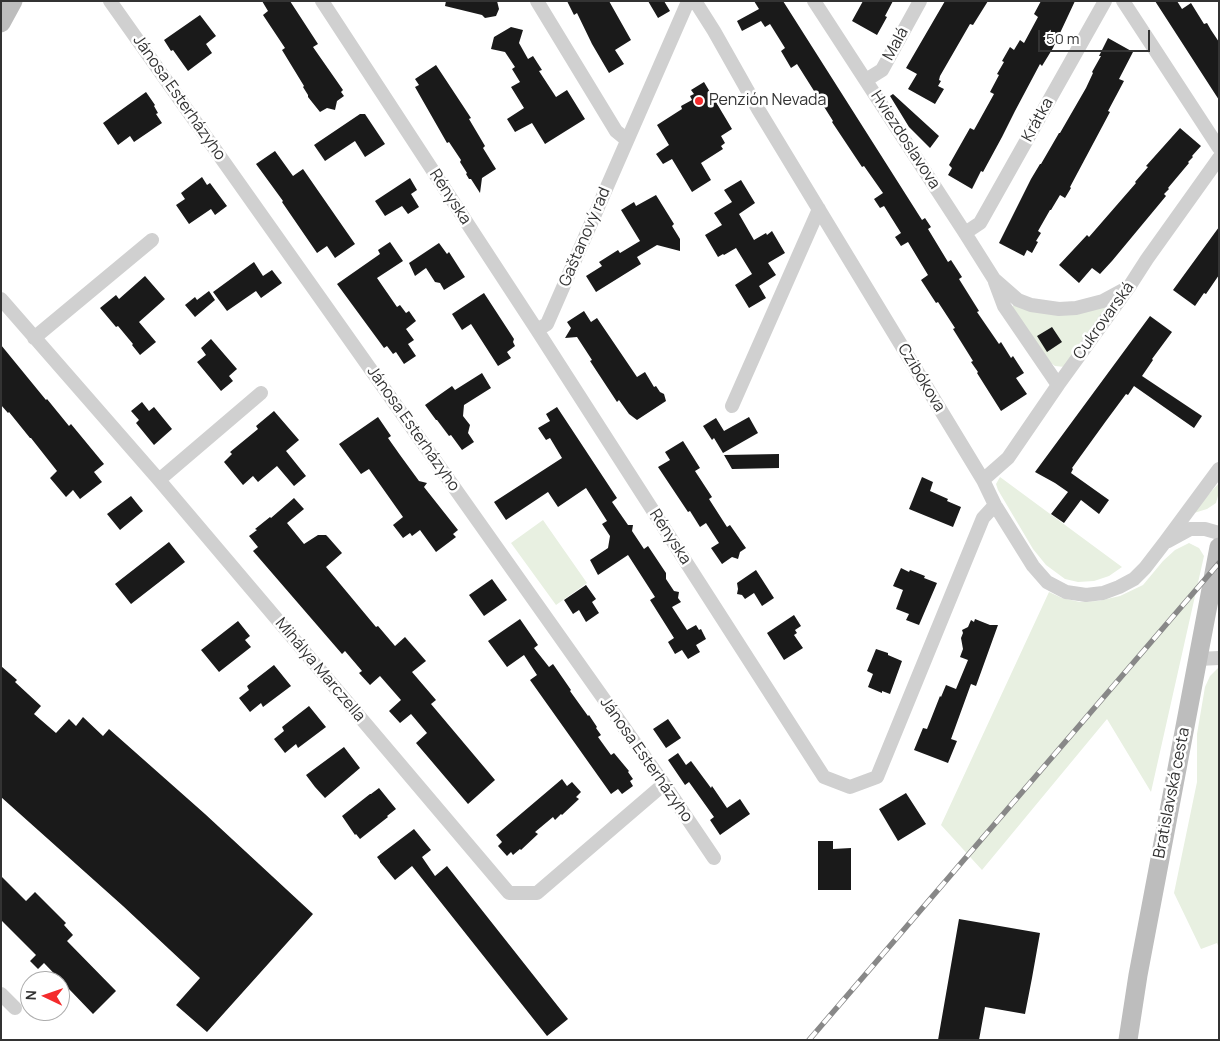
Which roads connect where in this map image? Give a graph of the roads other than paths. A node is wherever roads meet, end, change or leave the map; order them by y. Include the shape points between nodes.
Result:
1 (13, 1) edge
2 (110, 1) edge
3 (322, 1) edge
4 (537, 1) edge
5 (694, 1) edge
6 (814, 1) edge
7 (920, 1) edge
8 (1106, 1) edge
9 (1123, 1) edge
10 (1, 23) edge
11 (866, 80) junction
12 (627, 140) junction
13 (1219, 148) edge
14 (1219, 158) edge
15 (819, 209) junction
16 (965, 233) junction
17 (152, 240) dead end
18 (994, 279) junction
19 (1129, 287) junction
20 (1, 299) edge
21 (537, 330) junction
22 (34, 338) junction
23 (1058, 385) junction
24 (261, 393) dead end
25 (732, 406) dead end
26 (1219, 469) edge
27 (159, 480) junction
28 (984, 480) junction
29 (995, 505) junction
30 (1219, 533) edge
31 (1165, 542) junction
32 (1219, 547) edge
33 (1219, 658) edge
34 (1198, 659) junction
35 (664, 784) junction
36 (714, 858) dead end
37 (1, 994) edge
38 (15, 1008) dead end
39 (1128, 1040) edge

1 - 10 street
2 - 35 street, Jánosa Esterházyho
3 - 21 street, Rényska
4 - 12 street via 616,131
5 - 12 street, Gaštanový rad via 686,6
5 - 15 street, Czibókova
6 - 11 street, Hviezdoslavova
7 - 11 street, Malá via 882,70
8 - 16 street, Krátka via 980,224
9 - 13 street
11 - 16 street, Hviezdoslavova
12 - 21 street, Gaštanový rad via 548,324
14 - 19 street, Cukrovarská
15 - 25 street
15 - 28 street, Czibókova
16 - 18 street, Hviezdoslavova
17 - 22 street
18 - 19 street, Hviezdoslavova via 1018,300 1060,309 1103,301
18 - 23 street, Hviezdoslavova via 1004,306
19 - 23 street, Cukrovarská
20 - 22 street, Mihálya Marczella
21 - 29 street, Rényska via 824,777 850,787 877,777 982,518
22 - 27 street, Mihálya Marczella
23 - 28 street, Cukrovarská via 1008,458
24 - 27 street
26 - 31 street
27 - 35 street, Mihálya Marczella via 509,893 538,894
28 - 29 street, Czibókova
29 - 31 street, Czibókova via 1033,566 1047,582 1066,592 1086,595 1119,587 1134,579
30 - 31 street, Czibókova via 1190,529
32 - 34 street, Bratislavská cesta
33 - 34 street
34 - 39 street, Bratislavská cesta
35 - 36 street, Jánosa Esterházyho
37 - 38 street

